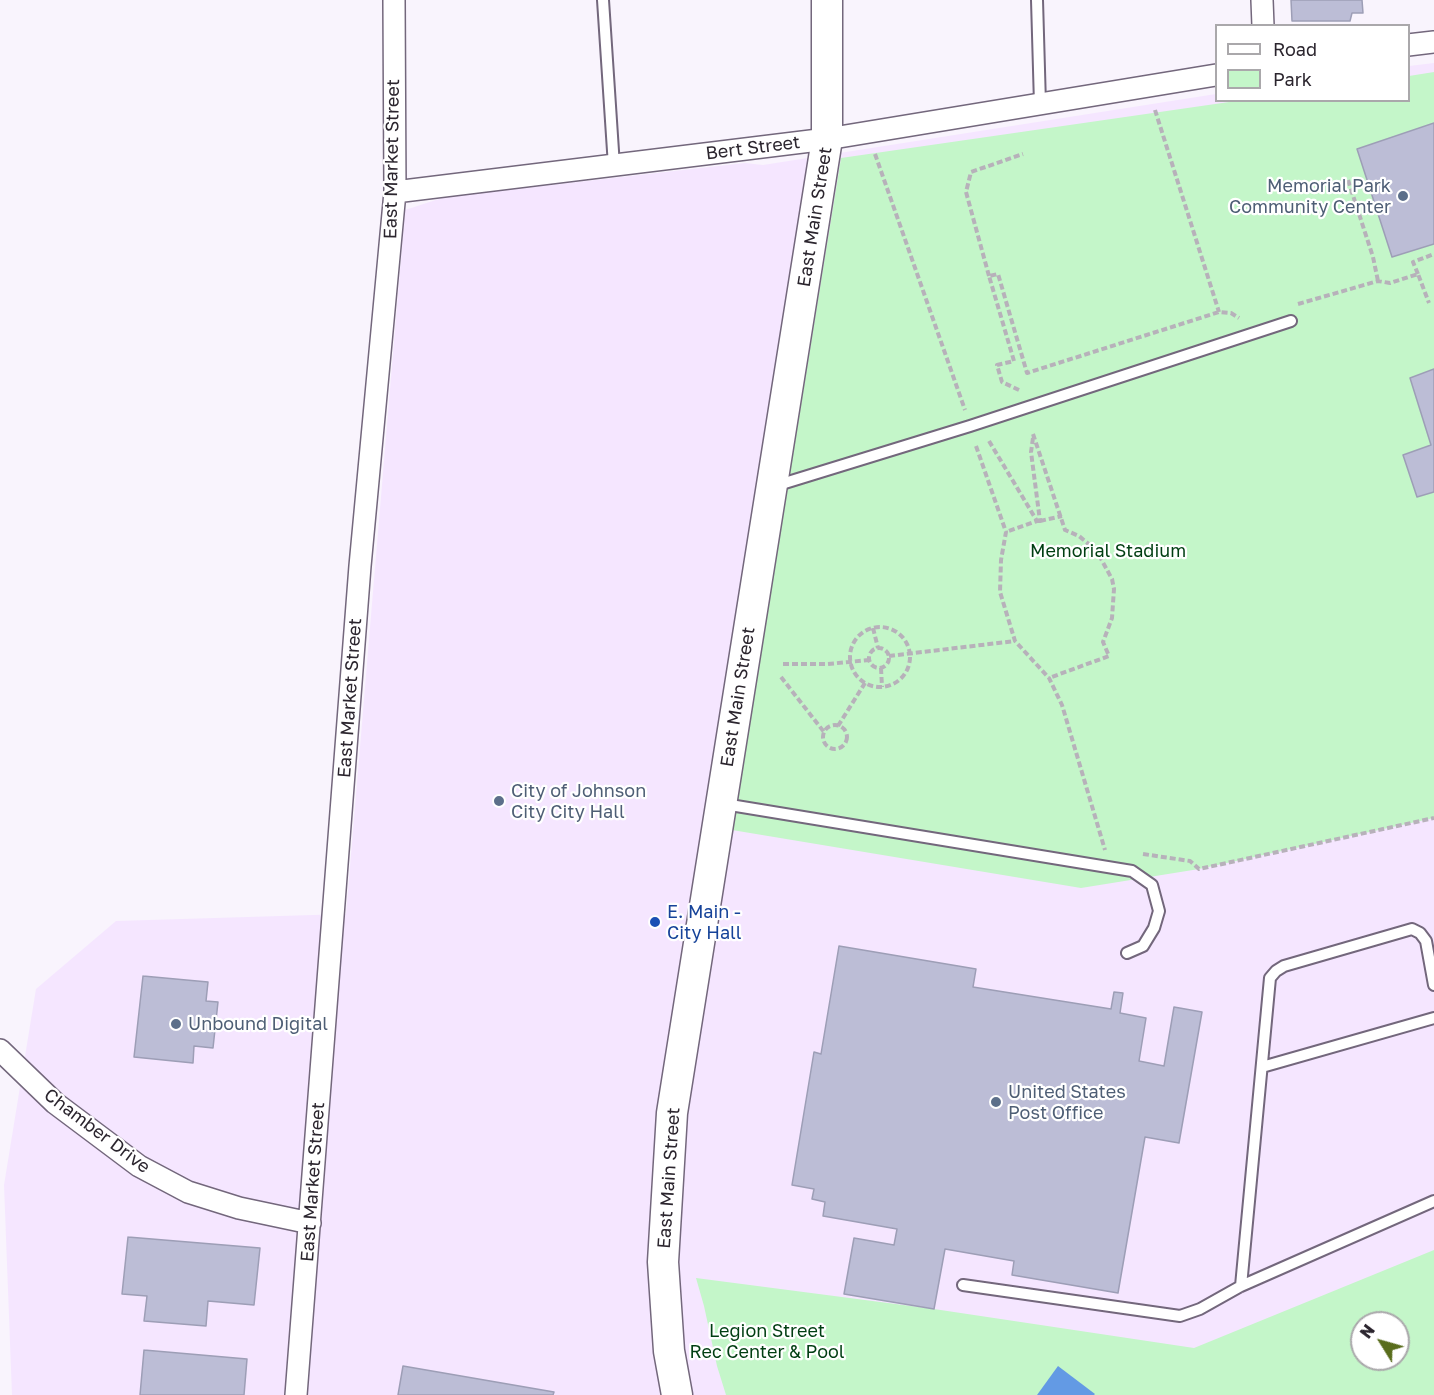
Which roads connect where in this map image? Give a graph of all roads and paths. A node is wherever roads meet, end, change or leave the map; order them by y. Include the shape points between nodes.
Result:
1 (394, 0) edge
2 (603, 0) edge
3 (827, 0) edge
4 (1037, 0) edge
5 (1263, 0) edge
6 (1263, 24) edge
7 (1434, 42) edge
8 (1410, 45) edge
9 (1215, 75) edge
10 (1152, 103) dead end
11 (1040, 104) junction
12 (827, 140) junction
13 (873, 147) dead end
14 (1023, 154) dead end
15 (614, 167) junction
16 (1348, 180) dead end
17 (395, 192) junction
18 (1434, 254) edge
19 (1418, 274) dead end
20 (989, 276) junction
21 (1378, 281) dead end
22 (1219, 312) junction
23 (1242, 320) dead end
24 (1292, 321) dead end
25 (998, 365) dead end
26 (970, 426) junction
27 (989, 441) dead end
28 (976, 446) dead end
29 (772, 487) junction
30 (1062, 516) junction
31 (1038, 521) junction
32 (1006, 532) junction
33 (873, 628) junction
34 (1015, 641) junction
35 (878, 648) junction
36 (909, 652) junction
37 (889, 656) junction
38 (850, 660) junction
39 (869, 660) junction
40 (783, 664) dead end
41 (881, 668) junction
42 (782, 677) dead end
43 (1049, 678) junction
44 (865, 683) junction
45 (882, 687) junction
46 (838, 726) junction
47 (824, 732) junction
48 (721, 804) junction
49 (1434, 818) edge
50 (1094, 846) dead end
51 (1105, 847) junction
52 (1113, 848) dead end
53 (1140, 854) dead end
54 (1101, 866) junction
55 (1127, 953) dead end
56 (1434, 985) edge
57 (1434, 1018) edge
58 (0, 1050) edge
59 (1262, 1067) junction
60 (1434, 1201) edge
61 (310, 1223) junction
62 (963, 1285) dead end
63 (1241, 1286) junction
64 (296, 1395) edge
65 (677, 1395) edge

1 - 17 street, East Market Street
2 - 15 lane
3 - 12 main road, East Main Street
4 - 11 lane
5 - 6 street
7 - 8 street
9 - 11 street, Bert Street
10 - 22 path
11 - 12 street, Bert Street
12 - 15 street, Bert Street
12 - 29 main road, East Main Street
13 - 26 path
14 - 20 path via 971,172 966,192
15 - 17 street, Bert Street
16 - 21 path
17 - 61 street, East Market Street via 360,566
18 - 19 path via 1413,262
20 - 22 path via 998,274 1028,373
20 - 25 path via 1014,361
22 - 23 path
24 - 26 lane
26 - 29 lane
27 - 31 path
28 - 32 path
29 - 48 main road, East Main Street
30 - 31 path
30 - 31 path via 1033,434 1031,452
30 - 43 path via 1065,530 1079,536 1100,557 1112,579 1114,603 1103,642 1108,656
31 - 32 path
32 - 34 path via 1000,592
33 - 35 path
33 - 36 path via 882,627 900,635
33 - 38 path via 858,637
34 - 36 path
34 - 43 path
35 - 37 path
35 - 39 path via 870,653
36 - 37 path
36 - 45 path via 906,672 892,685
37 - 41 path
38 - 39 path
38 - 40 path
38 - 44 path
39 - 41 path
41 - 45 path
42 - 47 path
43 - 51 path via 1062,705
44 - 45 path
44 - 46 path
46 - 47 path via 830,726
46 - 47 path via 847,734 841,748 826,746
48 - 54 lane
48 - 65 main road, East Main Street via 672,1113 663,1262 669,1351
49 - 53 path via 1199,869 1190,861
50 - 51 path
51 - 52 path
51 - 54 path
54 - 55 lane via 1132,871 1152,885 1159,911 1154,928 1143,946
56 - 59 lane via 1426,941 1412,929 1284,966 1270,978
57 - 59 lane
58 - 61 street, Chamber Drive via 55,1103 139,1166 188,1192
59 - 63 lane
60 - 63 lane
61 - 64 street, East Market Street
62 - 63 lane via 1180,1316 1200,1310

